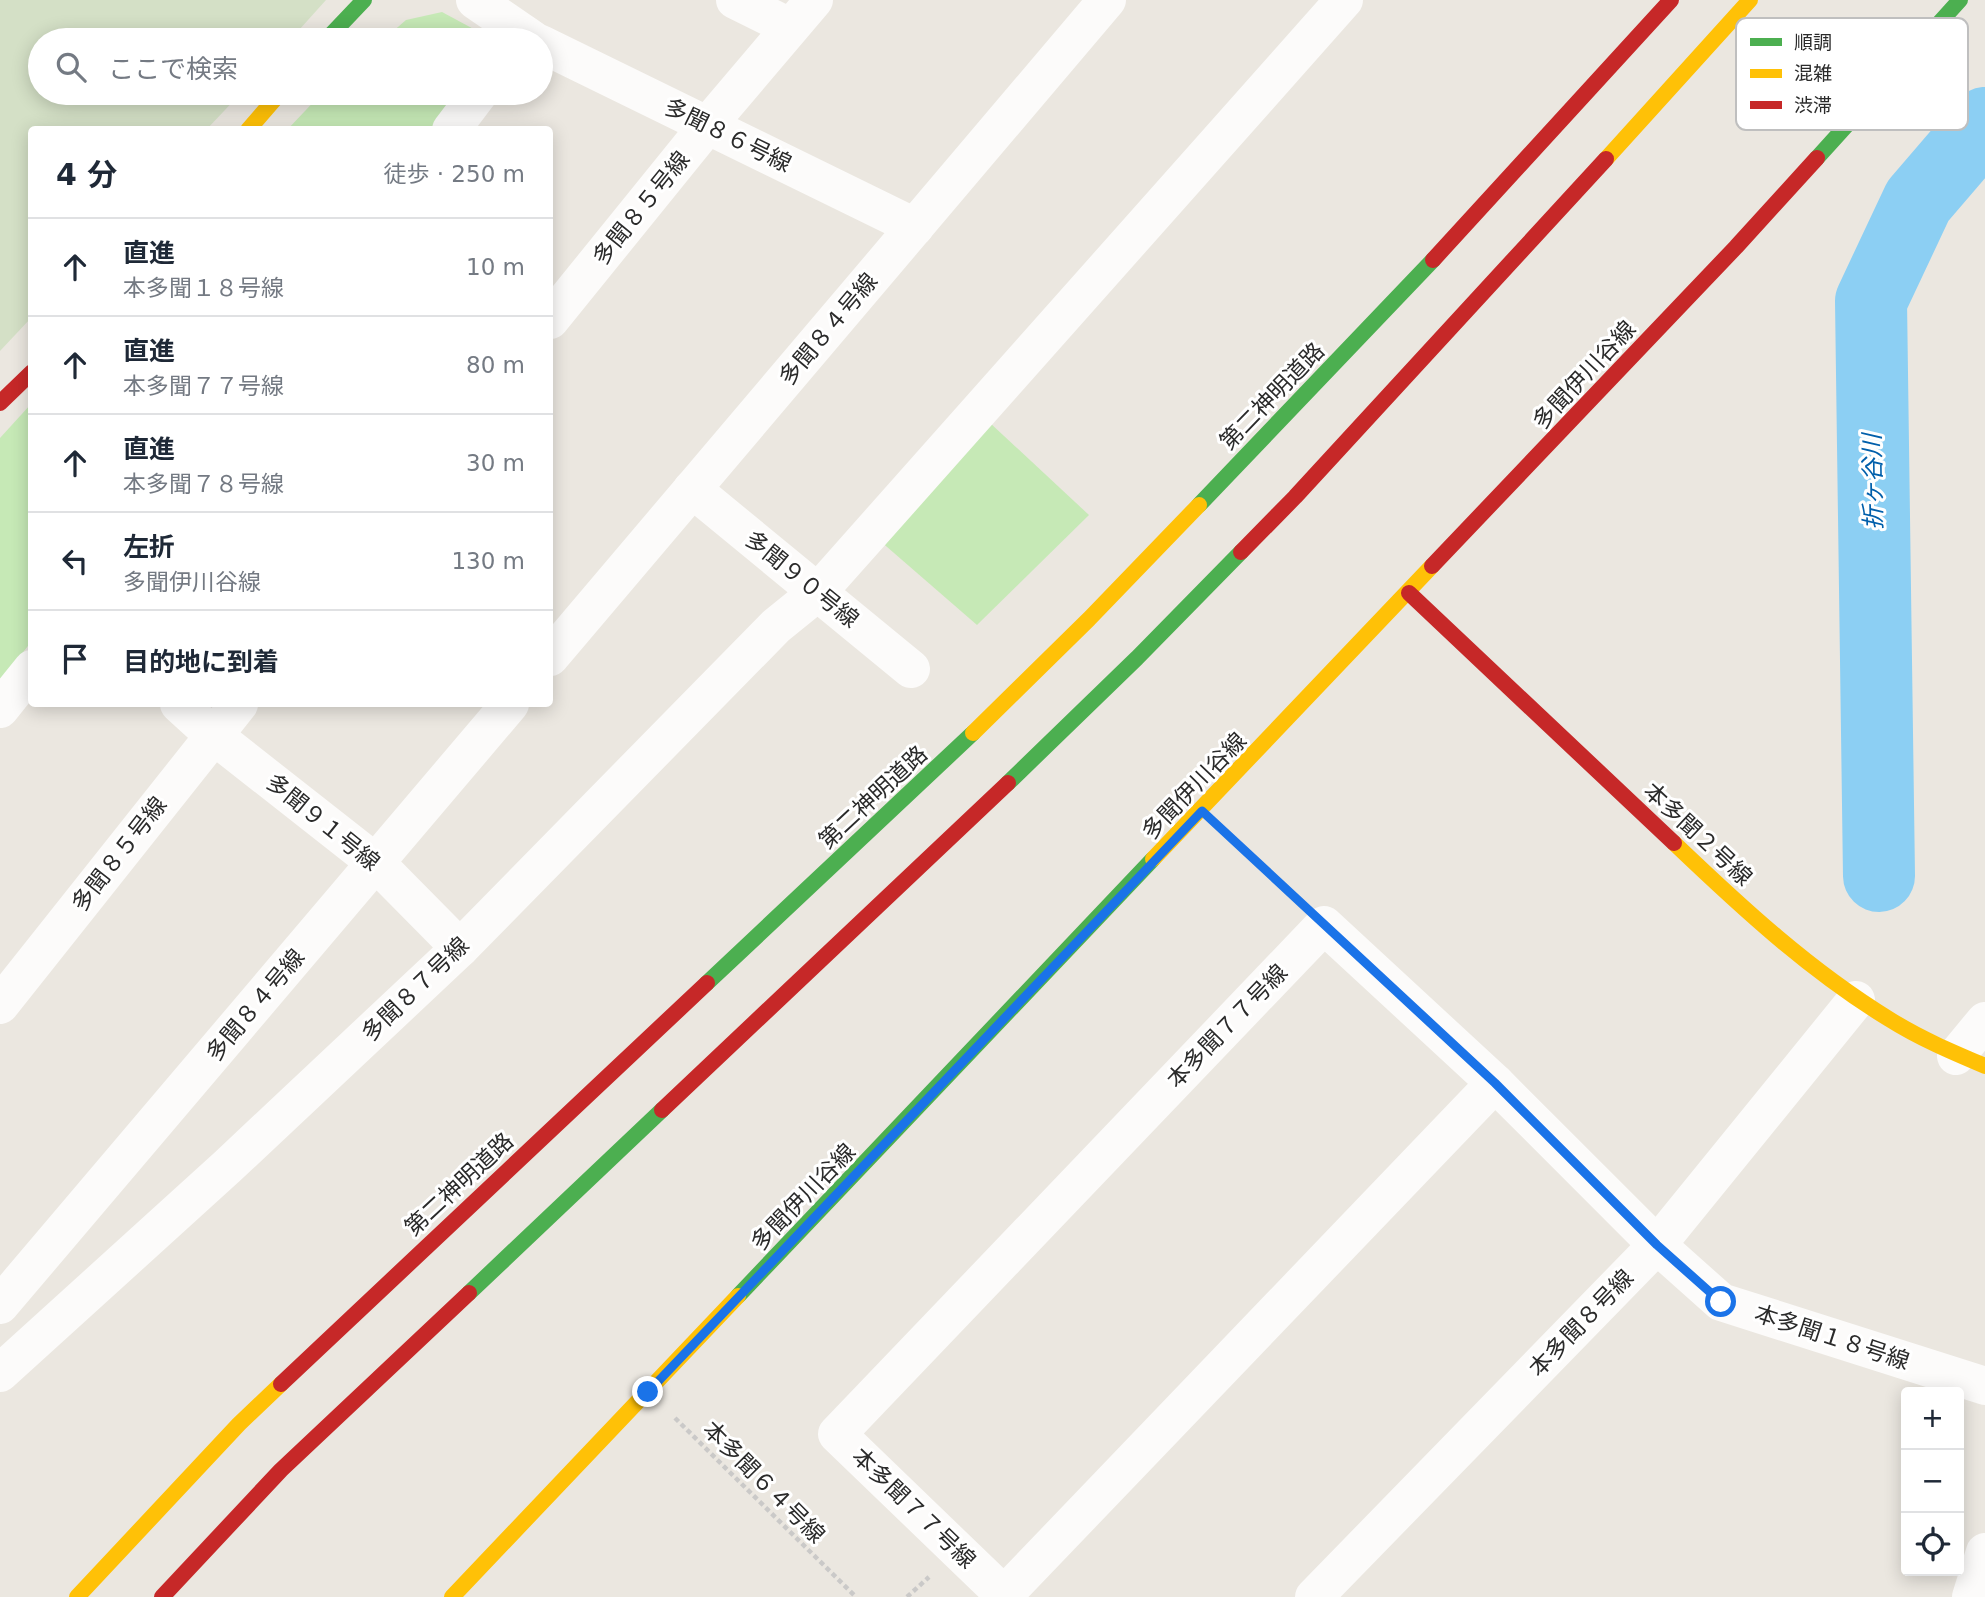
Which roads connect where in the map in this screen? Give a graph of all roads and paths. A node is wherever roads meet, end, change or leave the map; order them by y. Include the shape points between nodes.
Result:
1 (364, 0) edge
2 (475, 0) edge
3 (735, 0) edge
4 (1107, 0) edge
5 (1344, 0) edge
6 (1671, 0) edge
7 (1751, 0) edge
8 (1960, 0) edge
9 (802, 14) edge
10 (1944, 18) edge
11 (337, 28) edge
12 (513, 28) edge
13 (553, 52) edge
14 (269, 105) edge
15 (470, 105) edge
16 (251, 126) edge
17 (454, 126) edge
18 (707, 126) junction
19 (1842, 130) edge
20 (915, 227) junction
21 (553, 316) edge
22 (28, 376) edge
23 (0, 403) edge
24 (692, 489) junction
25 (818, 592) junction
26 (1409, 593) junction
27 (553, 653) edge
28 (911, 669) dead end
29 (28, 674) edge
30 (182, 707) edge
31 (236, 707) edge
32 (507, 707) edge
33 (0, 709) edge
34 (214, 734) junction
35 (1202, 811) junction
36 (376, 863) junction
37 (1324, 925) junction
38 (460, 948) junction
39 (1856, 1000) junction
40 (0, 1005) edge
41 (1985, 1021) edge
42 (1971, 1061) edge
43 (1495, 1083) junction
44 (1657, 1245) junction
45 (0, 1306) edge
46 (0, 1373) edge
47 (1985, 1386) edge
48 (648, 1392) junction
49 (1985, 1552) edge
50 (77, 1597) edge
51 (162, 1597) edge
52 (452, 1597) edge
53 (856, 1597) edge
54 (1314, 1597) edge
55 (1971, 1597) edge

1 - 11 main road
2 - 12 street, 多聞８６号線
3 - 9 street
4 - 20 street, 多聞８４号線
5 - 25 street, 多聞８７号線
6 - 50 main road, 第二神明道路 via 1427,267 1089,619 925,780 239,1424
7 - 51 main road via 1295,497 1137,658 281,1470
8 - 10 main road, 多聞伊川谷線
9 - 18 street, 多聞８５号線
13 - 18 street, 多聞８６号線
14 - 16 main road
15 - 17 street
18 - 20 street, 多聞８６号線
18 - 21 street, 多聞８５号線
19 - 26 main road, 多聞伊川谷線
20 - 24 street, 多聞８４号線
22 - 23 main road
24 - 25 street, 多聞９０号線
24 - 27 street, 多聞８４号線
25 - 28 street, 多聞９０号線
25 - 38 street, 多聞８７号線 via 776,626
26 - 35 main road, 多聞伊川谷線
26 - 39 main road, 本多聞２号線 via 1775,937
29 - 33 street
30 - 34 street, 多聞９１号線
31 - 34 street, 多聞８５号線
32 - 36 street, 多聞８４号線
34 - 36 street, 多聞９１号線
34 - 40 street, 多聞８５号線
35 - 37 path
35 - 48 main road, 多聞伊川谷線
36 - 38 street, 多聞９１号線
36 - 45 street, 多聞８４号線
37 - 43 street
37 - 43 street, 本多聞７７号線 via 837,1434 1004,1595
38 - 46 street, 多聞８７号線
39 - 42 main road, 本多聞２号線
39 - 44 street, 本多聞８号線
41 - 42 street
43 - 44 street
44 - 47 street, 本多聞１８号線 via 1721,1302
44 - 54 street, 本多聞８号線
48 - 52 main road, 多聞伊川谷線
48 - 53 path, 本多聞６４号線
49 - 55 street

